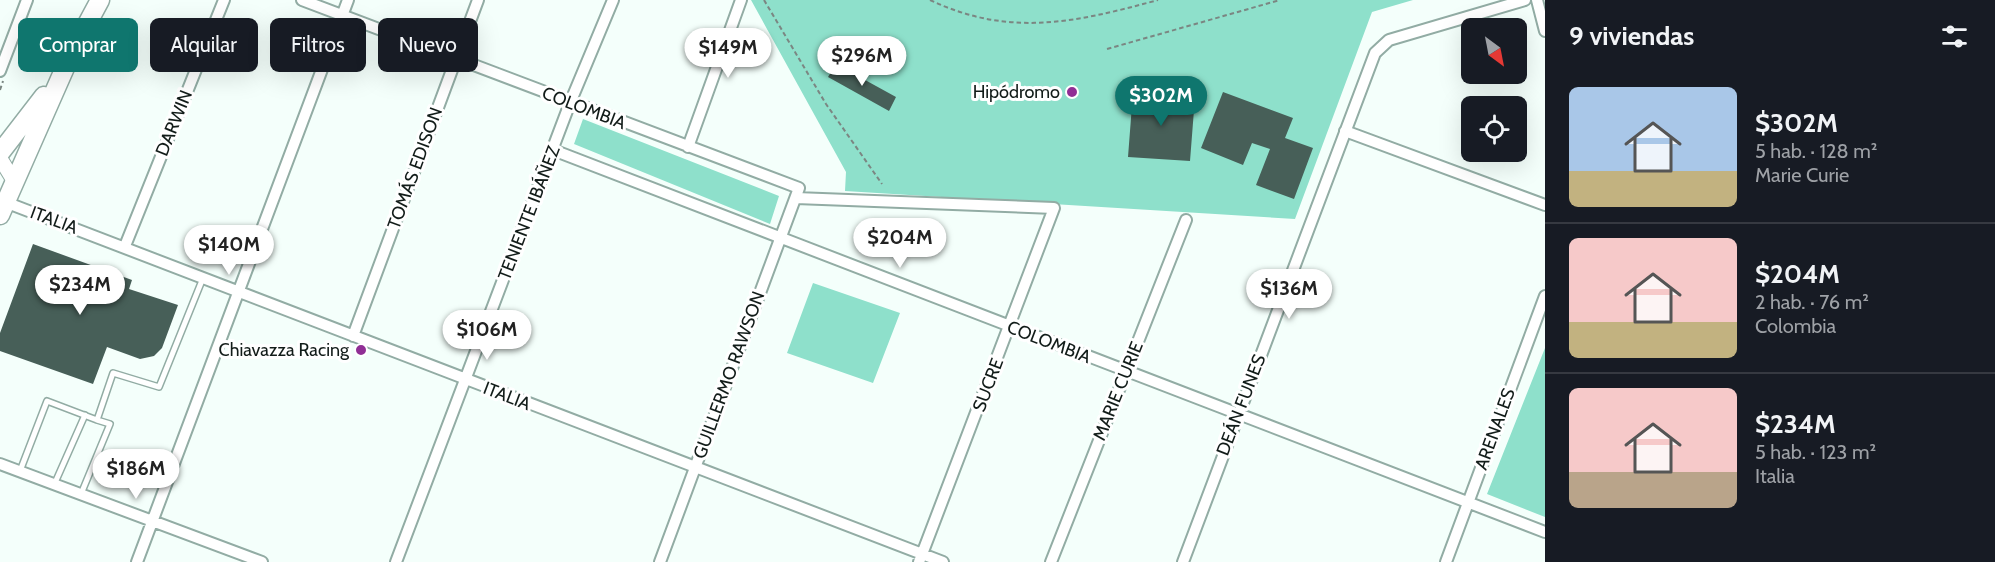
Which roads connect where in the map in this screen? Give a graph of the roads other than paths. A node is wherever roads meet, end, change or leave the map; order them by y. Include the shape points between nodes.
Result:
1 (27, 0) edge
2 (100, 0) edge
3 (224, 0) edge
4 (302, 0) edge
5 (348, 0) edge
6 (478, 0) edge
7 (613, 0) edge
8 (741, 0) edge
9 (1525, 0) edge
10 (1537, 0) edge
11 (342, 15) junction
12 (90, 18) edge
13 (471, 18) edge
14 (378, 29) edge
15 (1545, 32) edge
16 (478, 67) edge
17 (0, 71) edge
18 (59, 72) edge
19 (63, 72) edge
20 (451, 72) edge
21 (570, 103) junction
22 (1345, 131) junction
23 (688, 147) junction
24 (553, 150) junction
25 (0, 153) edge
26 (0, 158) edge
27 (14, 182) junction
28 (797, 193) junction
29 (2, 205) edge
30 (1545, 205) edge
31 (1054, 208) joint
32 (1186, 220) dead end
33 (780, 238) junction
34 (124, 246) junction
35 (203, 278) junction
36 (238, 292) junction
37 (1545, 296) edge
38 (1010, 327) junction
39 (352, 336) junction
40 (1125, 372) junction
41 (465, 379) junction
42 (85, 415) junction
43 (1237, 416) junction
44 (97, 420) junction
45 (0, 464) edge
46 (695, 468) junction
47 (20, 472) junction
48 (54, 485) junction
49 (81, 495) junction
50 (1468, 502) junction
51 (152, 522) junction
52 (1545, 532) edge
53 (921, 558) edge
54 (136, 562) edge
55 (262, 562) edge
56 (396, 562) edge
57 (660, 562) edge
58 (943, 562) edge
59 (1051, 562) edge
60 (1183, 562) edge
61 (1446, 562) edge

1 - 17 street
2 - 12 highway
3 - 34 street, DARWIN
4 - 11 street, COLOMBIA
5 - 11 street
6 - 13 street, TOMÁS EDISON
7 - 21 street, TENIENTE IBÁÑEZ
8 - 23 street
9 - 22 street, DEÁN FUNES via 1382,45 1375,53
10 - 15 street
11 - 14 street, COLOMBIA
11 - 36 street
16 - 21 street, COLOMBIA
18 - 25 highway
19 - 27 highway
20 - 39 street, TOMÁS EDISON
21 - 23 street, COLOMBIA
21 - 24 street, TENIENTE IBÁÑEZ
22 - 30 street
22 - 43 street, DEÁN FUNES
23 - 28 street, COLOMBIA
24 - 33 street, COLOMBIA
24 - 41 street, TENIENTE IBÁÑEZ
26 - 27 main road
27 - 29 highway
28 - 31 street, COLOMBIA
28 - 33 street, GUILLERMO RAWSON
29 - 34 street, ITALIA
31 - 38 street, SUCRE
32 - 40 street, MARIE CURIE
33 - 38 street, COLOMBIA
33 - 46 street, GUILLERMO RAWSON
34 - 35 street, ITALIA
35 - 36 street, ITALIA
35 - 44 lane via 159,387 113,373
36 - 39 street, ITALIA
36 - 51 street
37 - 50 street, ARENALES
38 - 40 street, COLOMBIA
38 - 53 street, SUCRE
39 - 41 street, ITALIA
40 - 43 street, COLOMBIA
40 - 59 street, MARIE CURIE
41 - 46 street, ITALIA
41 - 56 street, TENIENTE IBÁÑEZ
42 - 44 lane
42 - 47 lane via 47,401
42 - 48 lane
43 - 50 street, COLOMBIA
43 - 60 street, DEÁN FUNES
44 - 49 lane via 110,424
45 - 47 street
46 - 53 street, ITALIA
46 - 57 street, GUILLERMO RAWSON
47 - 48 street
48 - 49 street
49 - 51 street
50 - 52 street, COLOMBIA
50 - 61 street, ARENALES
51 - 54 street
51 - 55 street
53 - 58 street, ITALIA

